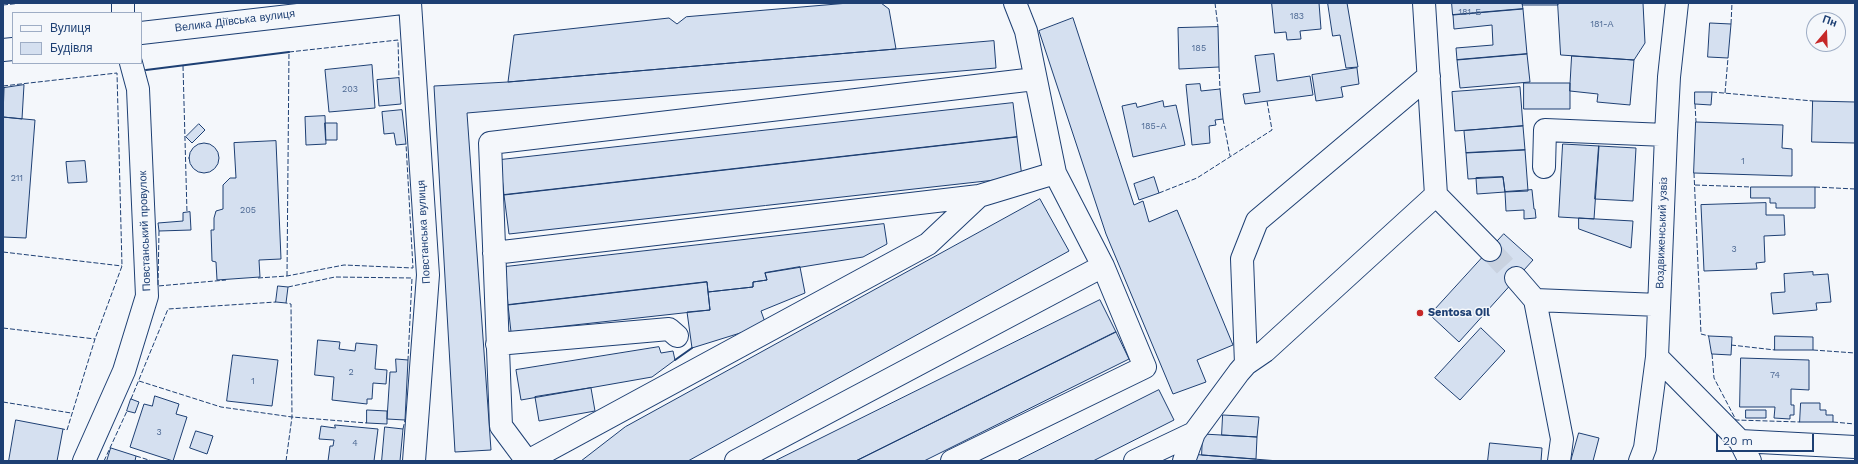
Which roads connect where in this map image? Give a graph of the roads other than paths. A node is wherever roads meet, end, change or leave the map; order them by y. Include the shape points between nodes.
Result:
1 (402, 3) edge
2 (410, 3) edge
3 (1015, 3) edge
4 (1424, 3) edge
5 (1677, 3) edge
6 (282, 9) edge
7 (142, 33) edge
8 (131, 64) edge
9 (1429, 76) junction
10 (1035, 79) junction
11 (1666, 135) junction
12 (1544, 167) dead end
13 (1055, 172) junction
14 (1436, 195) junction
15 (978, 196) junction
16 (1490, 250) tunnel mouth
17 (494, 253) junction
18 (1103, 266) junction
19 (1516, 278) tunnel mouth
20 (1536, 300) junction
21 (1659, 305) junction
22 (677, 336) dead end
23 (497, 344) junction
24 (1657, 357) junction
25 (1246, 364) junction
26 (1194, 434) junction
27 (1740, 441) junction
28 (1855, 447) edge
29 (84, 461) edge
30 (414, 461) edge
31 (527, 461) edge
32 (736, 461) edge
33 (952, 461) edge
34 (1135, 461) edge
35 (1184, 461) edge
36 (1559, 461) edge
37 (1640, 461) edge
38 (1750, 461) edge

1 - 6 street, Велика Діївська вулиця
2 - 30 street, Повстанська вулиця via 428,275
3 - 10 street via 1026,31
4 - 9 street
5 - 11 street, Воздвиженський узвіз
6 - 7 street, Велика Діївська вулиця
8 - 29 street, Повстанський провулок via 138,89 147,296 124,371
9 - 14 street
9 - 25 street via 1257,221 1242,259
10 - 13 street
10 - 17 street via 490,143
11 - 12 street via 1545,130
11 - 21 street, Воздвиженський узвіз
13 - 15 street
13 - 18 street
14 - 16 street
14 - 25 street via 1266,351
15 - 17 street
15 - 31 street via 928,244
17 - 23 street
18 - 32 street
18 - 33 street via 1145,367
19 - 20 street
20 - 21 street
20 - 36 street via 1562,439
21 - 24 street, Воздвиженський узвіз
22 - 23 street via 669,329
23 - 31 street via 501,426
24 - 27 street
24 - 37 street, Воздвиженський узвіз via 1645,448
25 - 26 street
26 - 34 street
26 - 35 street
27 - 28 street
27 - 38 street

